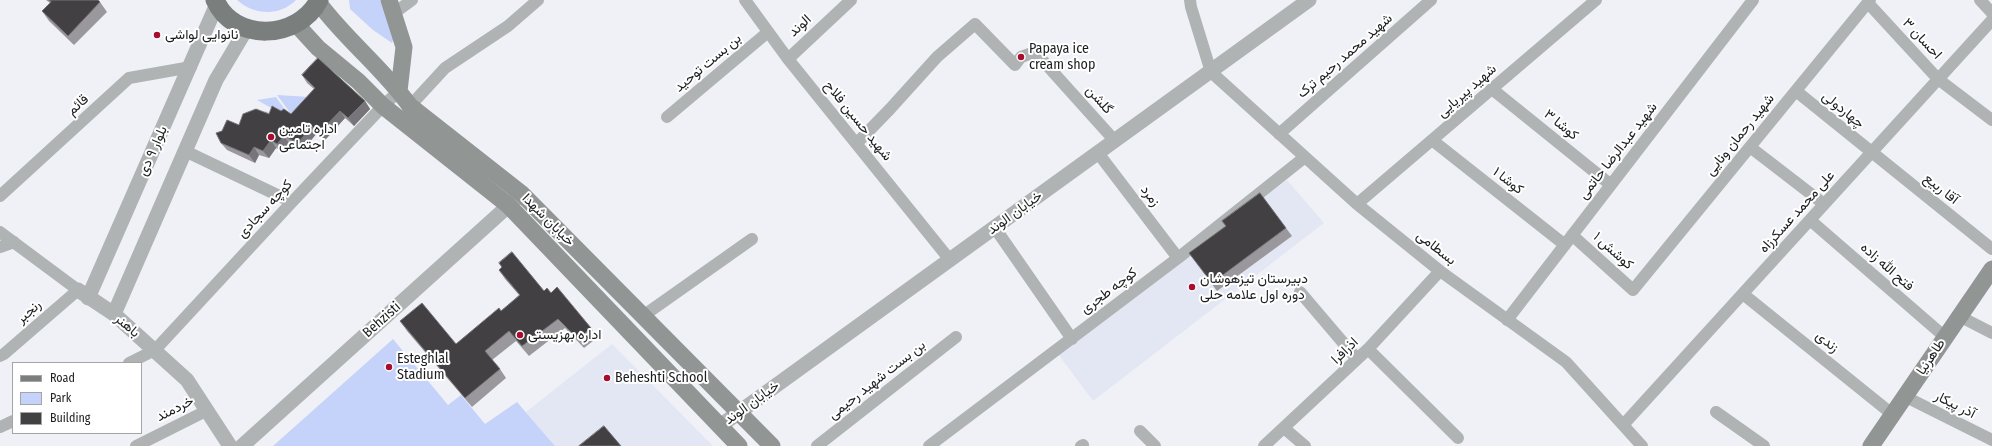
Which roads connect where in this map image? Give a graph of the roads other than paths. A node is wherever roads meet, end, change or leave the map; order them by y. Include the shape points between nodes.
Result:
1 (412, 0) edge
2 (538, 0) edge
3 (745, 0) edge
4 (850, 0) edge
5 (1190, 0) edge
6 (1309, 0) edge
7 (1431, 0) edge
8 (1596, 0) edge
9 (1753, 0) edge
10 (1980, 0) edge
11 (318, 1) edge
12 (1869, 1) edge
13 (216, 2) edge
14 (391, 7) edge
15 (1992, 13) edge
16 (1992, 20) edge
17 (296, 24) junction
18 (247, 28) junction
19 (768, 32) junction
20 (788, 58) junction
21 (191, 66) junction
22 (1211, 72) junction
23 (1938, 79) junction
24 (1492, 89) junction
25 (1796, 90) junction
26 (399, 91) junction
27 (383, 106) junction
28 (410, 106) junction
29 (667, 117) dead end
30 (1992, 120) edge
31 (1278, 134) junction
32 (1432, 140) junction
33 (1114, 141) junction
34 (857, 143) junction
35 (1750, 146) junction
36 (184, 151) junction
37 (1872, 152) junction
38 (1098, 153) junction
39 (1305, 157) junction
40 (1611, 185) junction
41 (522, 194) junction
42 (0, 196) edge
43 (292, 202) junction
44 (1357, 204) junction
45 (1824, 204) junction
46 (508, 206) junction
47 (1810, 220) junction
48 (995, 228) junction
49 (0, 232) edge
50 (1572, 235) junction
51 (752, 239) dead end
52 (14, 242) junction
53 (1565, 245) junction
54 (0, 247) edge
55 (1992, 249) edge
56 (1178, 258) junction
57 (950, 260) junction
58 (1992, 268) edge
59 (1440, 271) junction
60 (1633, 290) joint
61 (1300, 292) dead end
62 (83, 294) junction
63 (1742, 294) junction
64 (114, 314) junction
65 (644, 316) junction
66 (1959, 316) junction
67 (1507, 320) junction
68 (1992, 333) edge
69 (956, 337) dead end
70 (1945, 337) junction
71 (1072, 339) junction
72 (1368, 349) junction
73 (155, 350) junction
74 (0, 356) edge
75 (1357, 359) junction
76 (131, 362) edge
77 (1904, 396) junction
78 (206, 411) junction
79 (739, 412) junction
80 (1716, 412) dead end
81 (1892, 414) junction
82 (12, 421) edge
83 (1624, 424) junction
84 (720, 426) junction
85 (0, 427) edge
86 (1284, 428) junction
87 (1140, 431) dead end
88 (1458, 438) dead end
89 (1992, 440) edge
90 (1873, 445) edge
91 (136, 446) edge
92 (230, 446) edge
93 (242, 446) edge
94 (739, 446) edge
95 (772, 446) edge
96 (817, 446) edge
97 (929, 446) edge
98 (1155, 446) edge
99 (1264, 446) edge
100 (1305, 446) edge
101 (1642, 446) edge
102 (1764, 446) edge

1 - 14 street
2 - 28 street via 508,26 445,68
3 - 19 street, شهید حسین فلاح
4 - 20 street, الوند
5 - 22 street
6 - 22 street, خیابان الوند
7 - 31 street, شهید محمد رحیم ترک
8 - 24 street, شهید پیریایی
9 - 40 street, شهید عبدالرضا حاتمی
10 - 15 street
11 - 17 main road via 309,14
11 - 26 main road, خیابان شهدا via 332,21
12 - 23 street, احسان ۳
12 - 25 street, شهید رحمان ونایی
13 - 18 main road via 225,14
13 - 21 street, بلوار ۹ دی
14 - 26 main road via 404,47
16 - 23 street, علی محمد عسکرزاه
17 - 18 main road via 269,31
17 - 27 main road, خیابان شهدا via 318,48 358,81
18 - 36 street, بلوار ۹ دی via 216,80
19 - 20 street, شهید حسین فلاح
19 - 29 street, بن بست توحید
20 - 34 street, شهید حسین فلاح
21 - 42 street, قائم via 129,78
21 - 62 street, بلوار ۹ دی
22 - 31 street, بسطامی
22 - 33 street, خیابان الوند
23 - 30 street, احسان ۳
23 - 37 street, علی محمد عسکرزاه
24 - 32 street, شهید پیریایی
24 - 40 street, کوشا ۳
25 - 35 street, شهید رحمان ونایی
25 - 37 street, چهاردولی
26 - 27 street, کوچه سجادی
26 - 28 main road, خیابان شهدا
27 - 43 street, کوچه سجادی
27 - 46 main road, خیابان شهدا
28 - 41 main road, خیابان شهدا
31 - 39 street, بسطامی
32 - 44 street, شهید پیریایی
32 - 53 street, کوشا ۱
33 - 34 street, گلشن via 1036,52 1021,57 1015,65 975,24 937,57
33 - 38 street, خیابان الوند
34 - 57 street, شهید حسین فلاح
35 - 45 street
35 - 60 street, شهید رحمان ونایی
36 - 43 street
36 - 64 street, بلوار ۹ دی
37 - 45 street, علی محمد عسکرزاه
37 - 55 street, آقا ربیع
38 - 48 street, خیابان الوند
38 - 56 street, زمرد
39 - 44 street, بسطامی
39 - 56 street, کوچه طجری
40 - 50 street, شهید عبدالرضا حاتمی
41 - 46 street, Behzisti
41 - 65 main road, خیابان شهدا
43 - 73 street, کوچه سجادی
44 - 59 street, بسطامی
45 - 47 street, علی محمد عسکرزاه
46 - 84 main road, خیابان شهدا
46 - 93 street, Behzisti
47 - 63 street, علی محمد عسکرزاه
47 - 70 street, فتح الله زاده
48 - 57 street, خیابان الوند
48 - 71 street
49 - 52 street, باهنر
50 - 53 street, شهید عبدالرضا حاتمی
50 - 60 street, کوشش ۱
51 - 65 street
52 - 54 street
52 - 62 street, باهنر
53 - 67 street, شهید عبدالرضا حاتمی
56 - 71 street, کوچه طجری
57 - 79 street, خیابان الوند
58 - 66 main road, طاهرنیا
59 - 67 street, بسطامی
59 - 72 street, اذرافرا
61 - 75 street
62 - 64 street, باهنر
62 - 74 street, رنجبر
63 - 81 street, زندی
63 - 83 street, علی محمد عسکرزاه
64 - 73 street, باهنر
65 - 79 main road, خیابان شهدا
66 - 68 street
66 - 70 main road, طاهرنیا
67 - 83 street, بسطامی via 1566,362
69 - 96 street, بن بست شهید رحیمی
70 - 77 main road, طاهرنیا
71 - 97 street, کوچه طجری
72 - 75 street, اذرافرا
72 - 88 street
73 - 76 street
73 - 78 street, باهنر via 186,380
75 - 86 street, اذرافرا
77 - 81 main road, طاهرنیا
77 - 89 street, آذر پیکار
78 - 91 street, خردمند
78 - 92 street, باهنر
79 - 84 street, خیابان الوند
79 - 95 main road, خیابان شهدا
80 - 102 street
81 - 90 main road, طاهرنیا
82 - 85 street
83 - 101 street, بسطامی
84 - 94 main road, خیابان شهدا
86 - 99 street, اذرافرا
86 - 100 street
87 - 98 street

